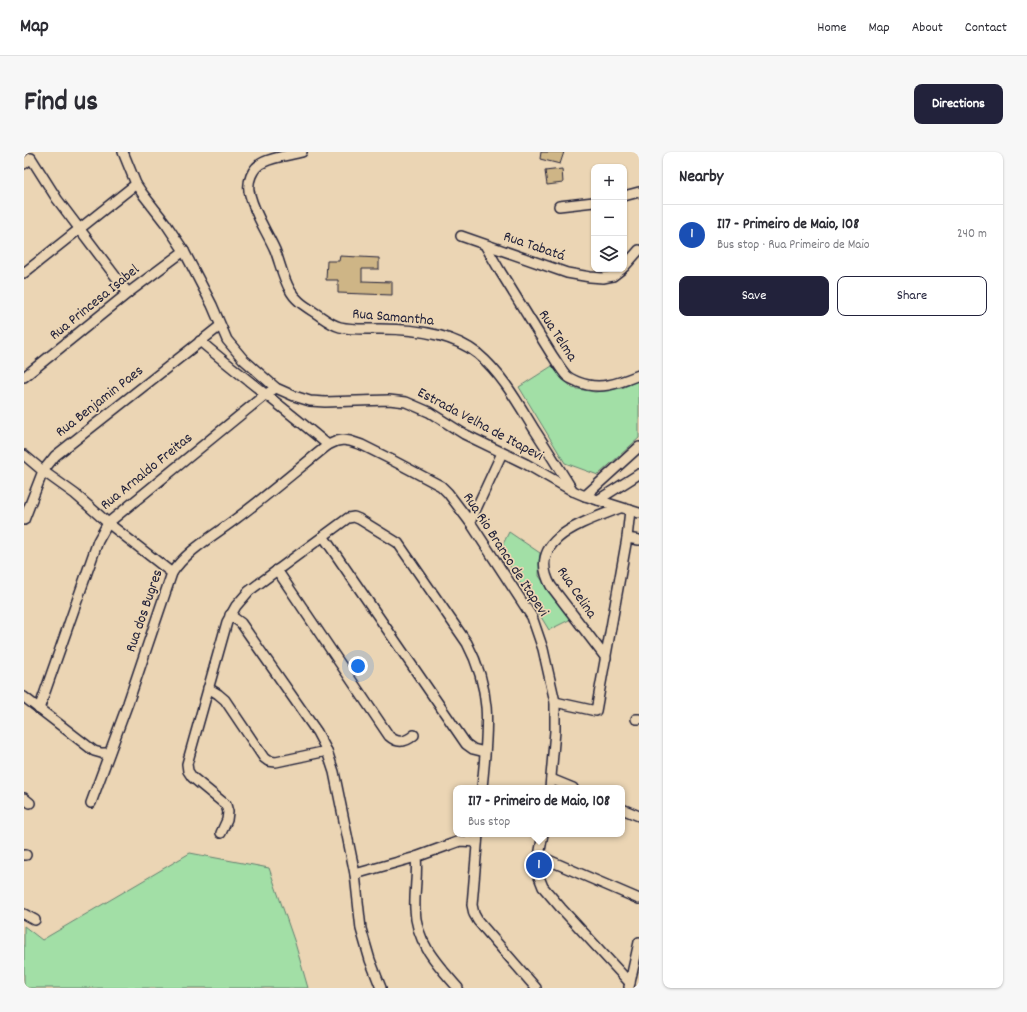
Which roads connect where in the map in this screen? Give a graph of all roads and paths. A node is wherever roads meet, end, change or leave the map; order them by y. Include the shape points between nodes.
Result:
1 (123, 152) edge
2 (302, 152) edge
3 (27, 161) edge
4 (136, 184) junction
5 (639, 192) edge
6 (627, 195) edge
7 (591, 202) edge
8 (559, 206) dead end
9 (81, 229) junction
10 (461, 236) dead end
11 (485, 245) junction
12 (639, 250) edge
13 (184, 251) junction
14 (627, 264) edge
15 (618, 272) edge
16 (24, 273) edge
17 (128, 293) junction
18 (220, 326) junction
19 (200, 341) junction
20 (639, 375) edge
21 (24, 378) edge
22 (276, 388) junction
23 (266, 394) junction
24 (328, 445) junction
25 (639, 447) edge
26 (502, 453) junction
27 (24, 455) edge
28 (43, 471) junction
29 (639, 474) edge
30 (573, 491) junction
31 (585, 496) junction
32 (598, 500) junction
33 (620, 508) junction
34 (634, 511) edge
35 (24, 520) edge
36 (108, 522) junction
37 (470, 522) junction
38 (323, 536) junction
39 (627, 538) junction
40 (639, 540) edge
41 (277, 570) junction
42 (172, 573) junction
43 (230, 615) junction
44 (606, 658) junction
45 (208, 688) junction
46 (24, 697) edge
47 (555, 702) junction
48 (39, 709) junction
49 (414, 736) dead end
50 (327, 751) junction
51 (485, 752) junction
52 (109, 753) junction
53 (551, 784) edge
54 (482, 785) edge
55 (91, 803) dead end
56 (625, 810) edge
57 (639, 816) edge
58 (221, 833) dead end
59 (542, 837) edge
60 (477, 838) edge
61 (539, 856) junction
62 (416, 857) junction
63 (355, 874) junction
64 (639, 899) edge
65 (24, 914) edge
66 (35, 920) dead end
67 (639, 942) edge
68 (630, 986) edge
69 (381, 988) edge
70 (458, 988) edge
71 (536, 988) edge

1 - 4 street, Estrada Velha de Itapevi
2 - 30 street, Rua Samantha via 264,162 252,175 249,187 249,194 290,291 306,307 338,327 419,332 446,338 478,354 502,381
3 - 9 street
4 - 9 street
4 - 13 street, Estrada Velha de Itapevi
5 - 6 street
7 - 8 street
9 - 16 street
9 - 17 street
10 - 11 street, Rua Tabatá
11 - 15 street, Rua Tabatá via 567,273 603,278
11 - 20 street, Rua Telma via 568,377 583,384 604,387
12 - 14 street, Rua Tabatá
13 - 17 street, Rua Princesa Isabel
13 - 18 street, Estrada Velha de Itapevi
17 - 21 street, Rua Princesa Isabel
18 - 19 street, Rua Benjamin Paes
18 - 22 street, Estrada Velha de Itapevi via 235,350
19 - 23 street
19 - 28 street, Rua Benjamin Paes via 63,449
22 - 23 street, Rua Arnaldo Freitas
22 - 26 street, Estrada Velha de Itapevi via 310,401 406,402
23 - 24 street
23 - 36 street, Rua Arnaldo Freitas
24 - 37 street, Rua Rio Branco de Itapevi via 337,441 350,441 432,481 448,493
24 - 42 street, Rua dos Bugres via 194,550
25 - 31 street
26 - 30 street, Estrada Velha de Itapevi
26 - 37 street
27 - 28 street
28 - 35 street, Rua Benjamin Paes
28 - 36 street
29 - 32 street
30 - 31 street, Estrada Velha de Itapevi
31 - 32 street, Estrada Velha de Itapevi
32 - 33 street, Estrada Velha de Itapevi
33 - 34 street, Estrada Velha de Itapevi
33 - 44 street, Rua Celina via 560,535 549,550 544,569 551,586
34 - 39 street
36 - 42 street
36 - 48 street, Rua Arnaldo Freitas via 98,541
37 - 47 street, Rua Rio Branco de Itapevi via 532,618 543,648
38 - 41 street
38 - 51 street via 466,744
38 - 51 street via 345,519 354,517 398,543 467,643 477,663 487,708
39 - 40 street
39 - 44 street
41 - 43 street via 249,591
41 - 49 street via 389,736 404,742
42 - 52 street, Rua dos Bugres
43 - 45 street
43 - 50 street via 241,622 317,732
44 - 47 street via 596,711
45 - 50 street via 224,700 268,761 276,762
45 - 58 street via 187,768 192,777 226,804 227,820
46 - 48 street
47 - 53 street, Rua Rio Branco de Itapevi via 556,731
48 - 52 street via 94,751
50 - 63 street via 334,772
51 - 54 street
52 - 55 street, Rua dos Bugres
56 - 57 street
59 - 61 street
60 - 62 street via 460,841
60 - 71 street via 472,899 474,914
61 - 64 street
61 - 68 street via 539,877 543,887
62 - 63 street
62 - 70 street via 415,910 418,928 428,953
63 - 69 street via 361,929
65 - 66 street
67 - 68 street

